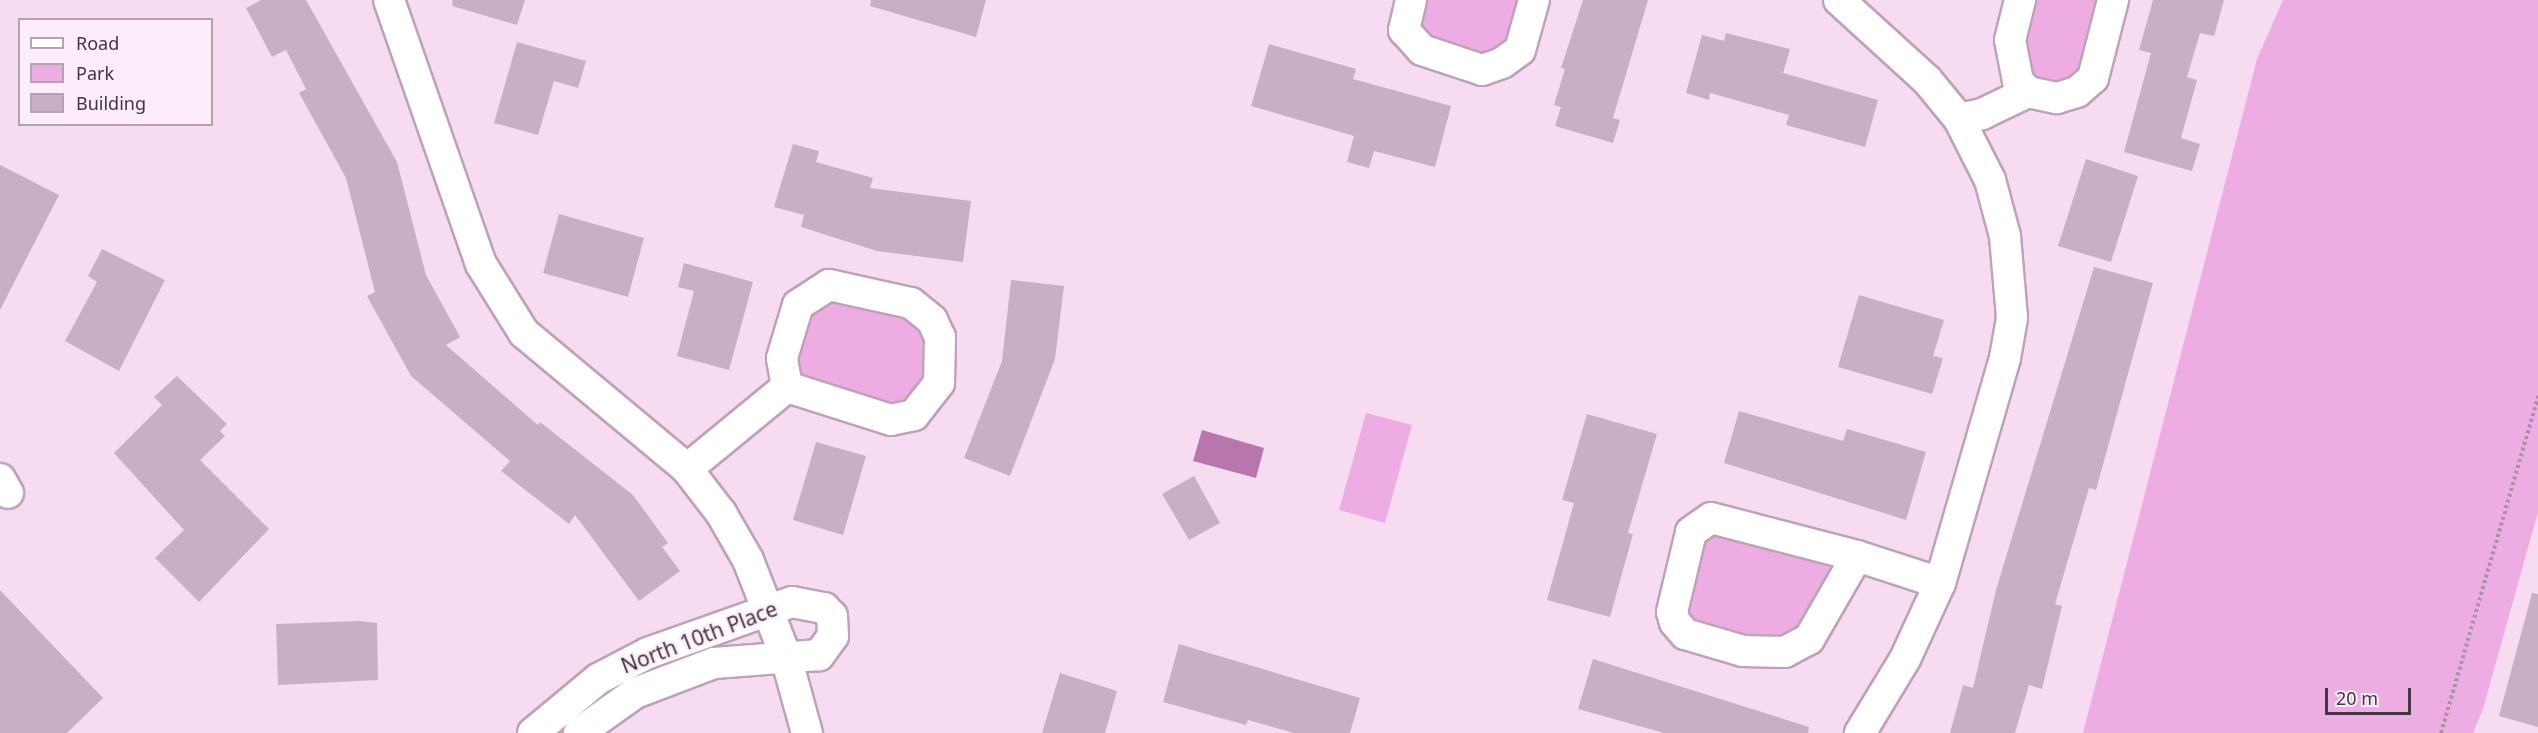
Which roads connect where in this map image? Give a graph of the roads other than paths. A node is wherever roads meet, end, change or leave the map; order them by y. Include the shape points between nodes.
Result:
1 (389, 0) edge
2 (1411, 0) edge
3 (1534, 0) edge
4 (1839, 0) edge
5 (2020, 0) edge
6 (2113, 0) edge
7 (2028, 92) junction
8 (1959, 119) junction
9 (788, 387) junction
10 (687, 470) junction
11 (1857, 556) junction
12 (1940, 583) junction
13 (765, 609) junction
14 (786, 657) junction
15 (539, 727) edge
16 (583, 730) edge
17 (807, 733) edge
18 (1860, 733) edge

1 - 10 street via 487,274 524,333
2 - 3 street via 1404,30 1422,50 1482,70 1502,63 1520,50
4 - 8 street via 1927,80
5 - 7 street via 2010,40 2011,62 2018,81
6 - 7 street via 2093,78 2077,92 2056,98
7 - 8 street via 1982,114
8 - 12 street via 1993,192 2005,236 2012,318 2005,358
9 - 9 street via 891,420 914,415 939,383 940,336 932,320 911,303 829,285 798,304 782,358
9 - 10 street
10 - 13 street via 721,513 748,560
11 - 11 street via 1710,518 1691,532 1672,612 1675,622 1685,634 1743,651 1785,652 1809,639
11 - 12 street
12 - 18 street via 1905,659
13 - 14 street
13 - 14 street, North 10th Place via 792,602 824,608 832,616 833,636 826,649 819,655
13 - 15 street, North 10th Place via 648,653 598,680
14 - 16 street, North 10th Place via 714,663 658,682
14 - 17 street

